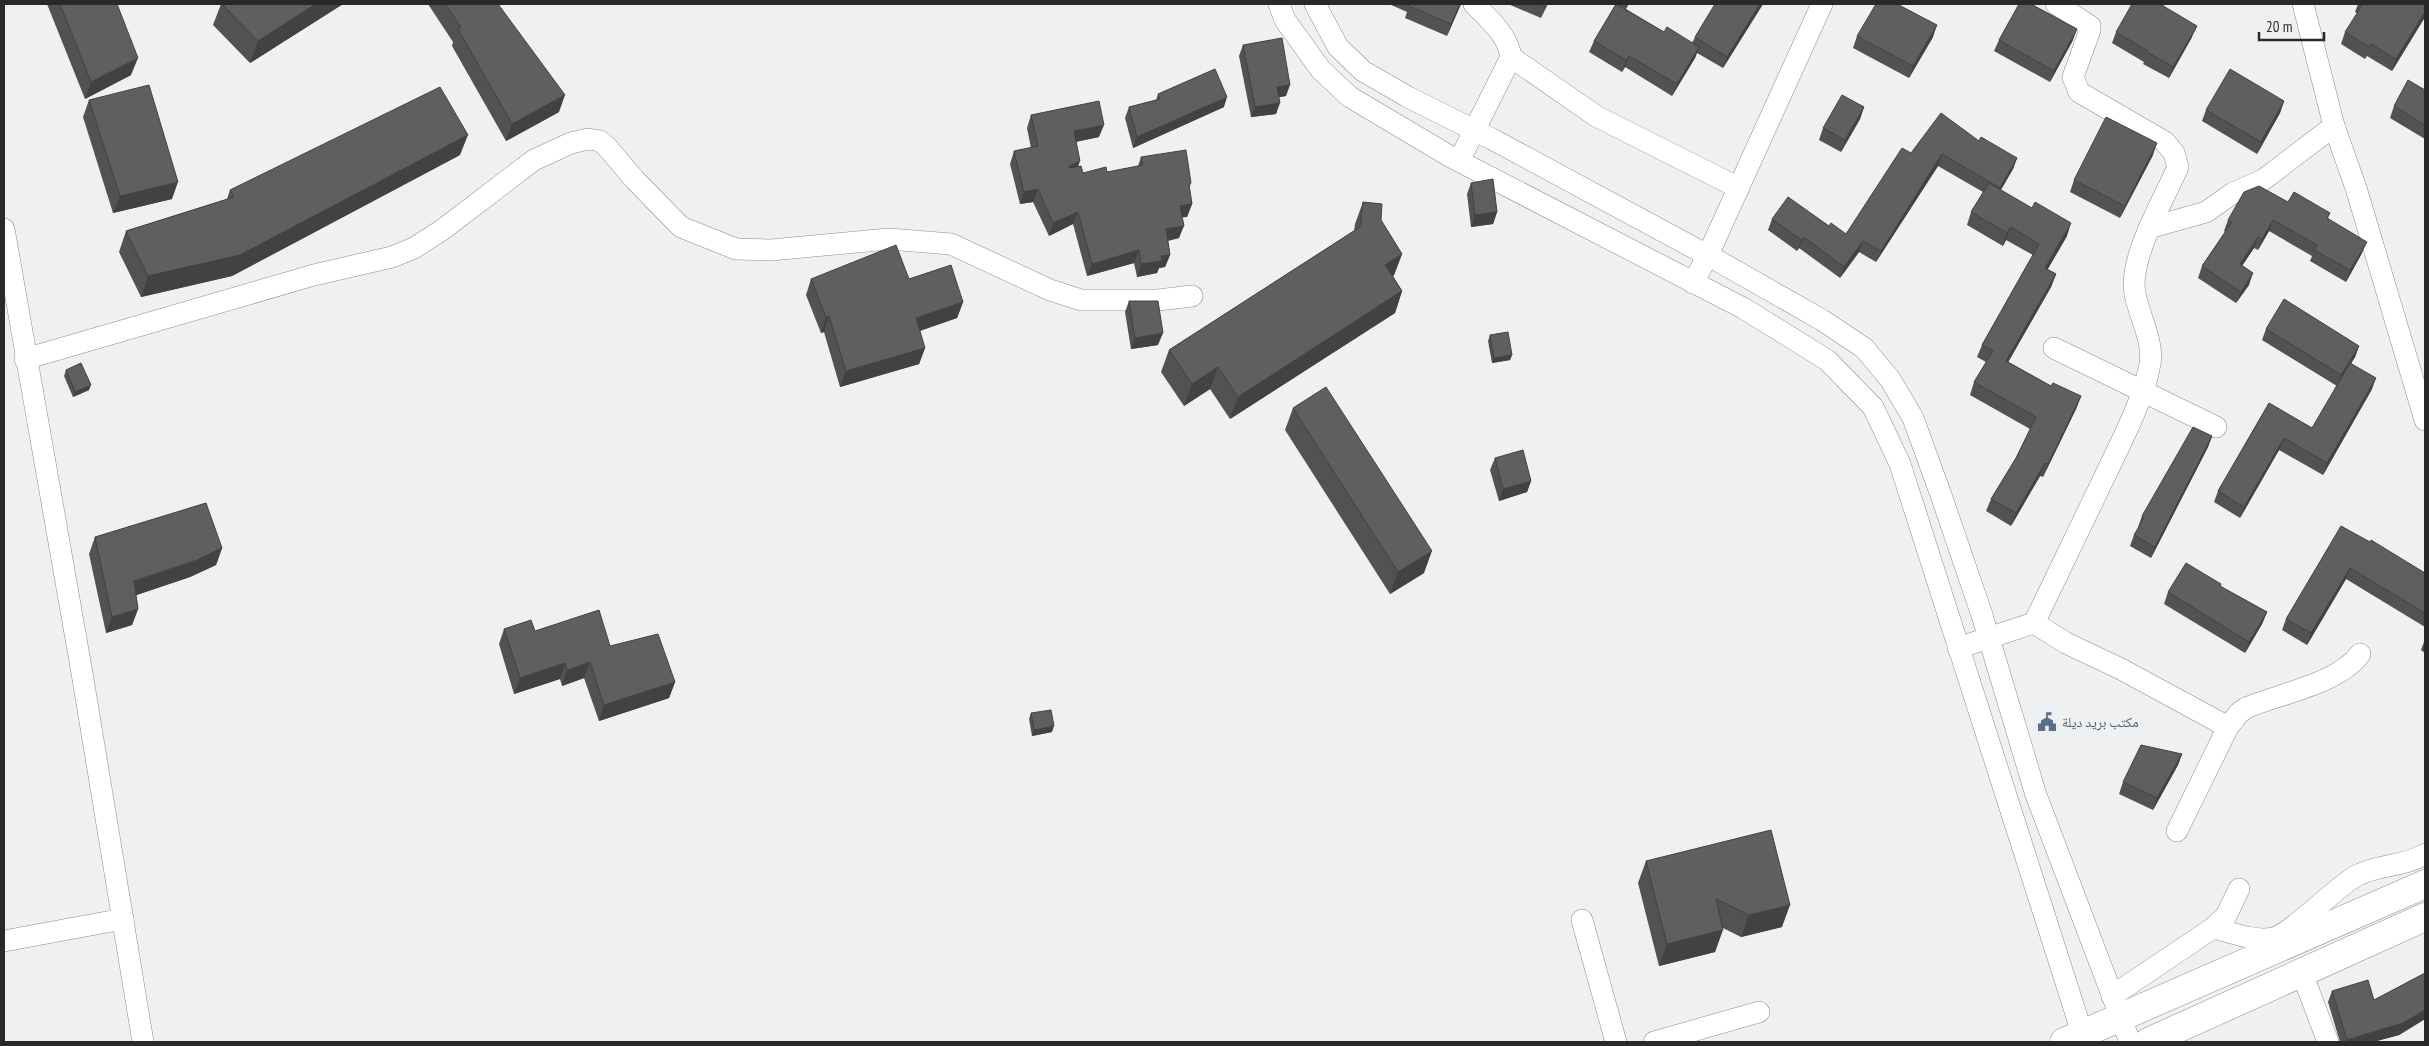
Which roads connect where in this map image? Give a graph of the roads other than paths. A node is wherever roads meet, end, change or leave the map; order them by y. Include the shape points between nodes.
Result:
1 (1279, 4) edge
2 (1316, 4) edge
3 (1474, 4) edge
4 (1822, 4) edge
5 (2056, 4) edge
6 (2304, 4) edge
7 (1511, 57) junction
8 (2334, 126) junction
9 (1474, 130) junction
10 (1459, 161) junction
11 (1739, 188) junction
12 (2149, 228) junction
13 (4, 229) edge
14 (1708, 255) junction
15 (1693, 283) junction
16 (1192, 296) dead end
17 (2054, 348) dead end
18 (25, 359) junction
19 (2141, 391) junction
20 (2425, 420) edge
21 (2216, 427) dead end
22 (2034, 623) junction
23 (1989, 638) junction
24 (1958, 648) junction
25 (2360, 654) dead end
26 (2228, 727) junction
27 (2177, 831) dead end
28 (2425, 854) edge
29 (2425, 884) edge
30 (2239, 889) dead end
31 (2425, 917) edge
32 (122, 919) junction
33 (1582, 920) dead end
34 (2212, 928) junction
35 (4, 941) edge
36 (2302, 973) junction
37 (2116, 1006) junction
38 (1759, 1012) dead end
39 (2077, 1039) edge
40 (143, 1042) edge
41 (1616, 1042) edge
42 (1654, 1042) edge
43 (2130, 1042) edge
44 (2148, 1042) edge
45 (2328, 1042) edge

1 - 10 street via 1284,20 1321,70 1350,97
2 - 9 street via 1338,46 1363,71
3 - 7 street via 1499,29 1510,48
4 - 11 street
5 - 12 street via 2090,26 2073,77 2079,92 2165,142 2174,152 2178,167
6 - 8 street
7 - 9 street
7 - 11 street via 1596,116
8 - 12 street via 2263,180 2233,193 2206,212
8 - 20 street via 2356,188
9 - 10 street
9 - 14 street
10 - 15 street
11 - 14 street
12 - 19 street via 2134,280 2134,293 2150,345 2150,363
13 - 18 street
14 - 15 street
14 - 23 street via 1822,320 1864,348 1890,379 1913,418
15 - 24 street via 1743,308 1827,360 1873,407 1900,464
16 - 18 street via 1158,300 1081,300 1050,290 951,244 889,239 771,250 736,249 681,227 607,147 600,141 588,139 534,160 442,230 414,248 392,257 314,275
17 - 19 street
18 - 32 street via 82,673
19 - 21 street
19 - 22 street via 2119,446
22 - 23 street
22 - 26 street via 2066,643
23 - 24 street
23 - 37 street via 2036,795
24 - 39 street
25 - 26 street via 2338,674 2324,681 2246,708
26 - 27 street
28 - 34 street via 2414,861 2358,875 2274,938 2257,938
29 - 37 main road
30 - 34 street via 2226,916
31 - 36 main road
32 - 35 street
32 - 40 street
33 - 41 street
34 - 37 street
36 - 44 main road
36 - 45 street
37 - 39 main road
37 - 43 street
38 - 42 street

